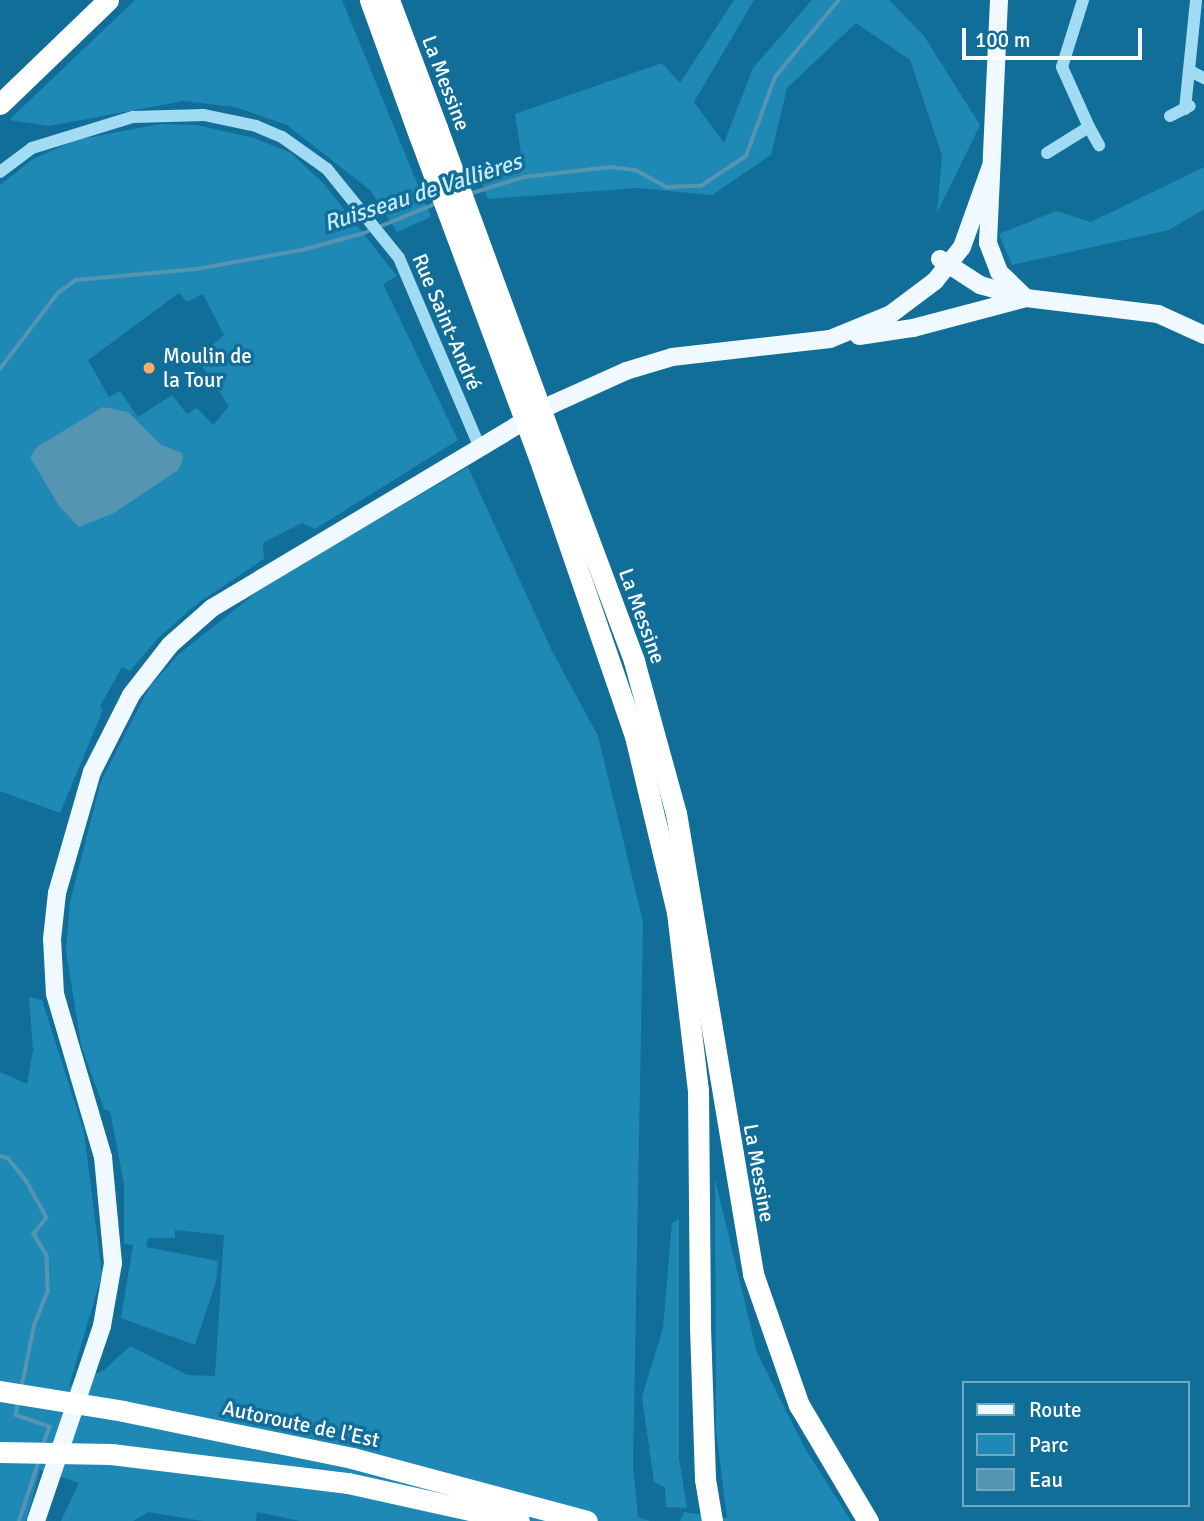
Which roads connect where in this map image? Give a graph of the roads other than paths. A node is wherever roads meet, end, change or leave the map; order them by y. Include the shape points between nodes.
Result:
1 (108, 0) edge
2 (370, 0) edge
3 (389, 0) edge
4 (397, 0) edge
5 (999, 0) edge
6 (1083, 0) edge
7 (1196, 0) edge
8 (408, 52) junction
9 (1190, 71) junction
10 (1204, 79) edge
11 (0, 104) edge
12 (1170, 116) dead end
13 (1090, 127) junction
14 (428, 131) junction
15 (1099, 145) dead end
16 (1046, 153) dead end
17 (989, 163) junction
18 (0, 172) edge
19 (944, 262) junction
20 (1026, 298) junction
21 (1204, 335) edge
22 (830, 339) junction
23 (756, 345) junction
24 (479, 446) junction
25 (551, 463) junction
26 (0, 1391) edge
27 (0, 1452) edge
28 (36, 1521) edge
29 (519, 1521) edge
30 (587, 1521) edge
31 (712, 1521) edge
32 (868, 1521) edge

1 - 11 highway
2 - 14 highway, La Messine
3 - 8 highway, La Messine
4 - 8 highway
5 - 17 main road
6 - 13 street via 1062,67
7 - 9 street
8 - 14 highway, La Messine
9 - 10 street
9 - 12 street via 1189,107
13 - 15 street
13 - 16 street
14 - 25 highway, La Messine, bridge
17 - 19 main road via 971,229
17 - 20 main road via 988,243 999,272
18 - 24 street, Rue Saint-André via 32,148 97,125 156,114 204,115 256,126 303,150 327,169 391,246 431,326
19 - 20 main road via 980,285
19 - 22 main road via 891,314
19 - 23 main road via 869,312
20 - 21 main road via 1158,314
20 - 22 main road via 913,328
22 - 23 main road
23 - 24 main road via 673,357 626,371 553,404
24 - 28 main road via 212,608 170,645 137,686 92,772 57,893 52,972 62,1026 103,1157 113,1263 102,1326
25 - 31 highway, La Messine via 664,845 685,972 701,1148 705,1479
25 - 32 highway, La Messine via 634,661 676,813 753,1273 799,1405
26 - 30 highway, Autoroute de l’Est, bridge via 352,1458
27 - 29 highway, bridge via 111,1454 348,1483

